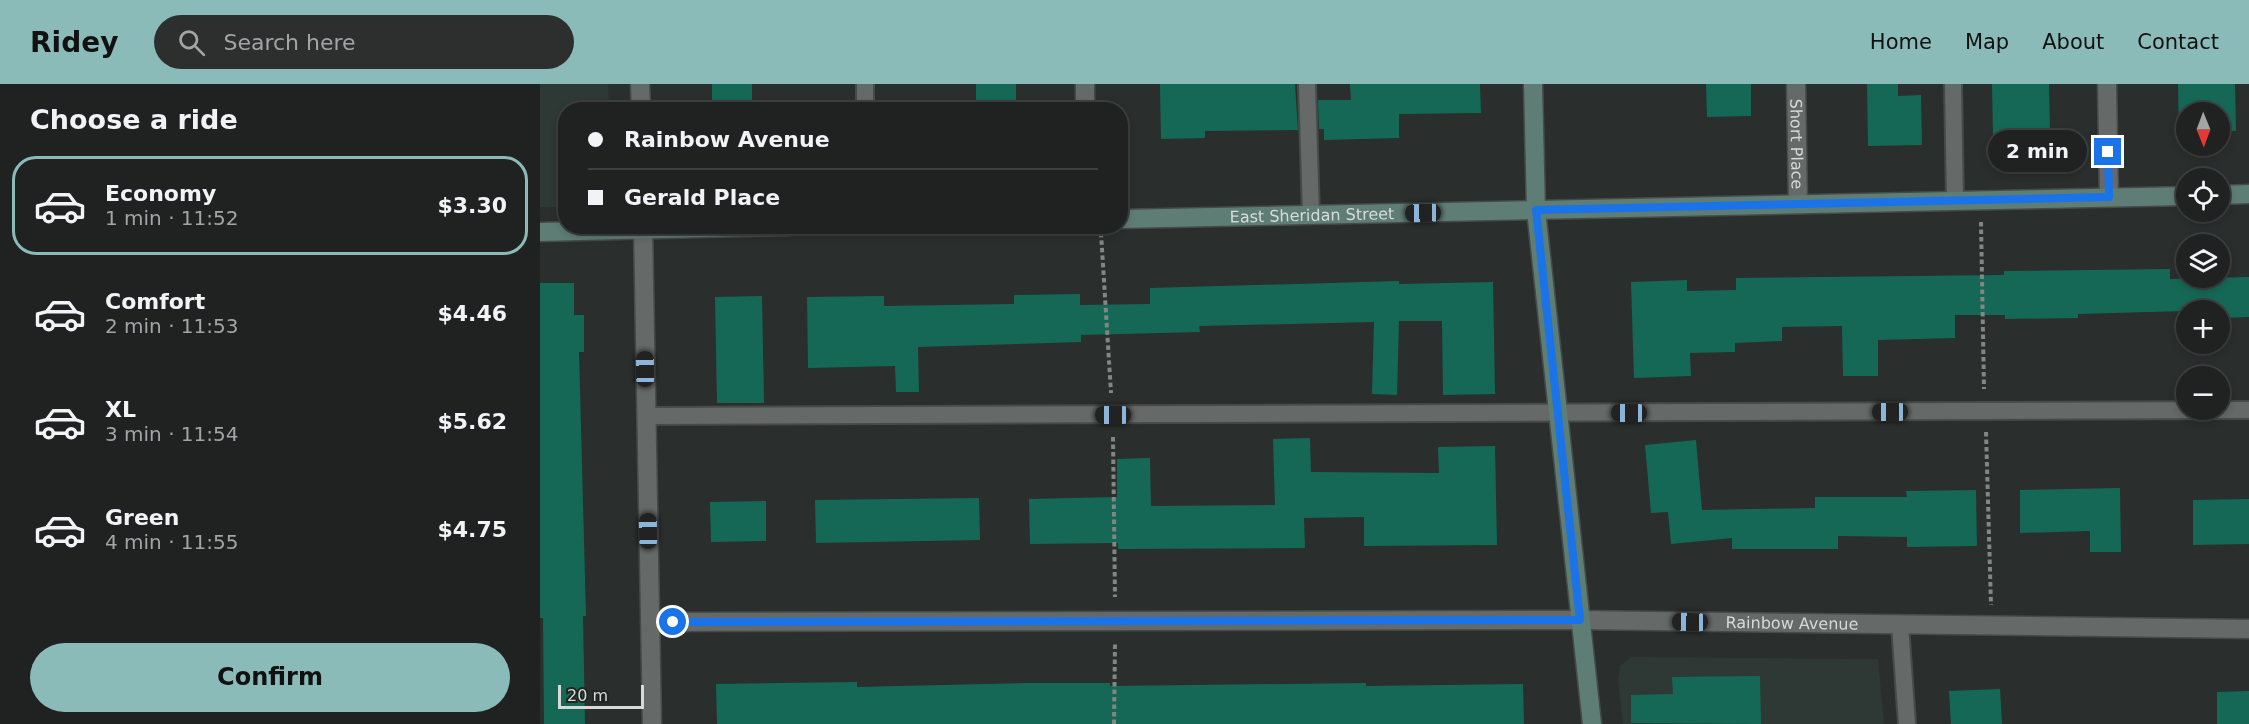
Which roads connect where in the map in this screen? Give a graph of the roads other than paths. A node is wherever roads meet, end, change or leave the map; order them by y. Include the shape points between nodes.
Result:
1 (640, 84) edge
2 (865, 84) edge
3 (1084, 84) edge
4 (1307, 84) edge
5 (1533, 84) edge
6 (1796, 84) edge
7 (1953, 84) edge
8 (2107, 84) edge
9 (641, 102) edge
10 (865, 102) edge
11 (1085, 102) edge
12 (2249, 194) edge
13 (2230, 195) edge
14 (2176, 196) edge
15 (2109, 197) junction
16 (1955, 201) junction
17 (1798, 204) junction
18 (1536, 210) junction
19 (1311, 215) junction
20 (1128, 219) edge
21 (558, 231) edge
22 (540, 232) edge
23 (643, 234) edge
24 (2249, 410) edge
25 (1558, 413) junction
26 (646, 416) junction
27 (1580, 620) junction
28 (650, 622) junction
29 (1900, 624) junction
30 (2249, 629) edge
31 (652, 724) edge
32 (1592, 724) edge
33 (1907, 724) edge

1 - 9 street
2 - 10 lane
3 - 11 street
4 - 19 lane
5 - 18 street
6 - 17 street, Short Place
7 - 16 lane
8 - 15 street
12 - 13 street
14 - 15 street, East Sheridan Street
15 - 16 street, East Sheridan Street
16 - 17 street, East Sheridan Street
17 - 18 street, East Sheridan Street
18 - 19 street, East Sheridan Street
18 - 25 street
19 - 20 street, East Sheridan Street
21 - 22 street
23 - 26 street
24 - 25 lane
25 - 26 lane
25 - 27 street
26 - 28 street
27 - 28 street, Rainbow Avenue
27 - 29 street, Rainbow Avenue
27 - 32 street
28 - 31 street
29 - 30 street, Rainbow Avenue
29 - 33 lane

